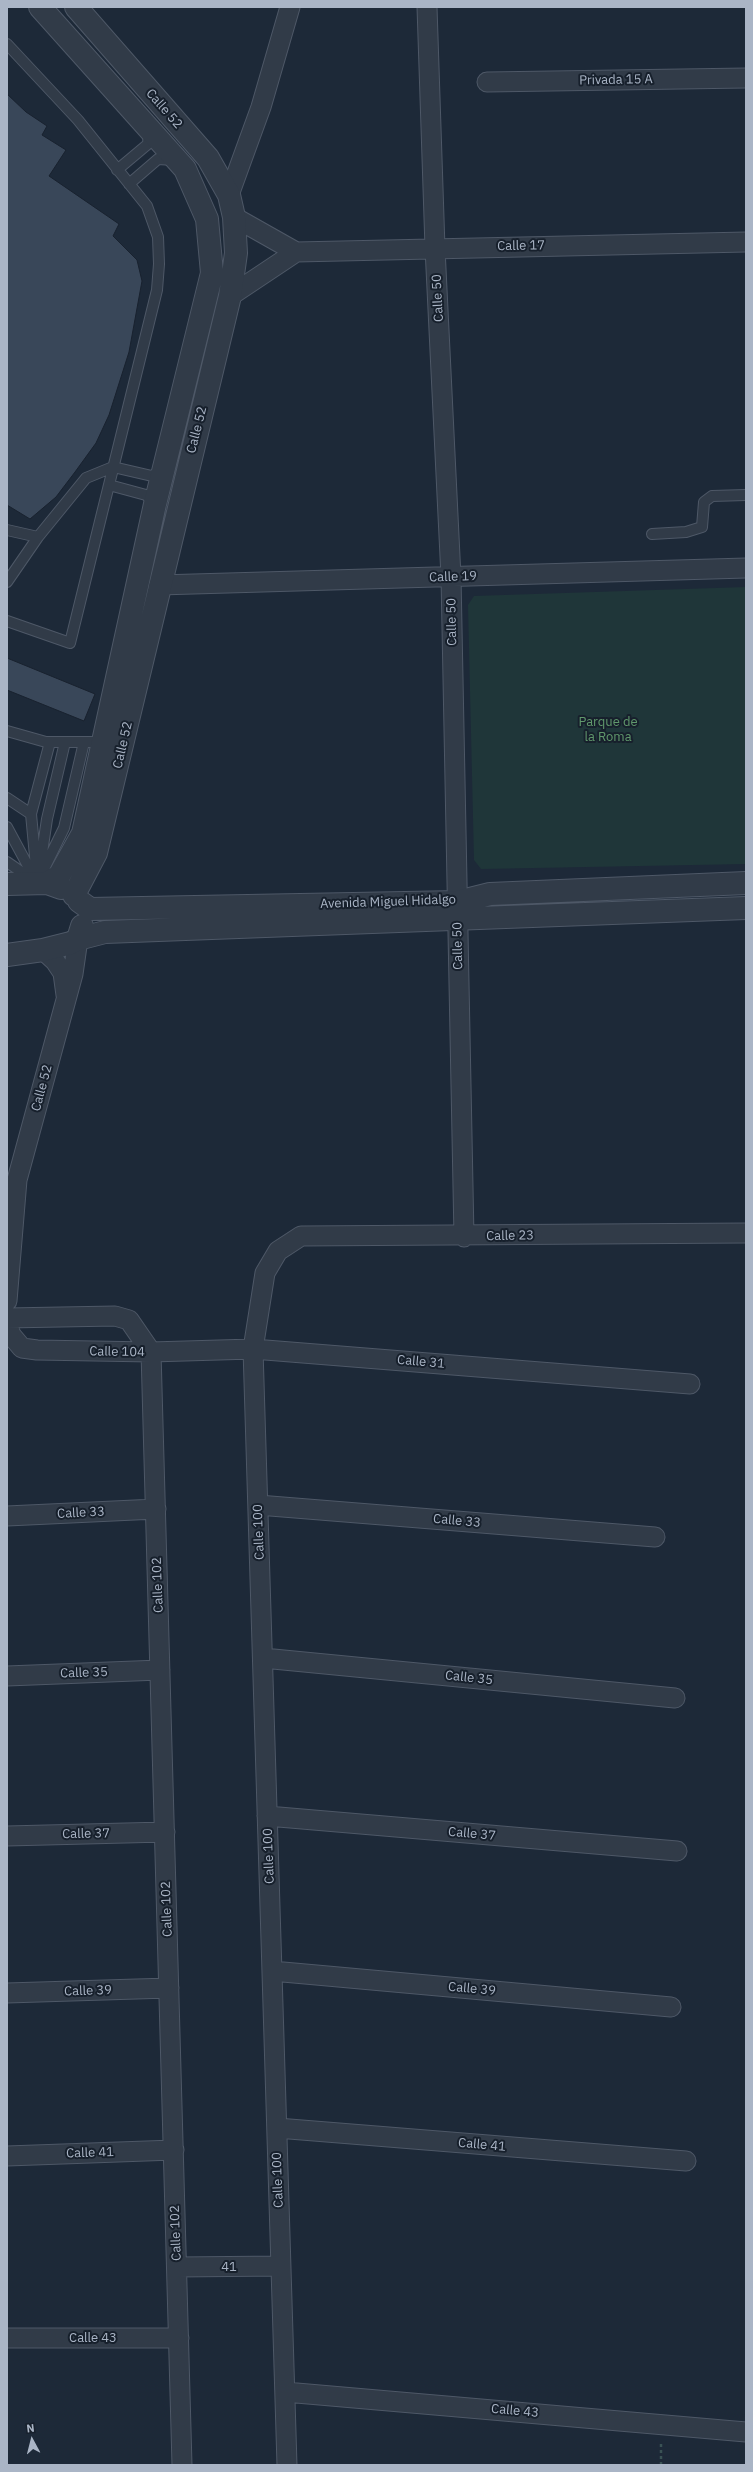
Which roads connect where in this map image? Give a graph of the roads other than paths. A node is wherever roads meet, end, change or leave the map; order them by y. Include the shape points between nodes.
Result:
1 (40, 7) edge
2 (76, 7) edge
3 (290, 7) edge
4 (427, 7) edge
5 (7, 44) edge
6 (746, 78) edge
7 (487, 82) dead end
8 (149, 127) junction
9 (177, 160) junction
10 (117, 170) junction
11 (129, 184) junction
12 (229, 195) junction
13 (234, 217) junction
14 (746, 242) edge
15 (435, 248) junction
16 (296, 252) junction
17 (230, 296) junction
18 (113, 467) junction
19 (163, 470) junction
20 (109, 485) junction
21 (746, 495) edge
22 (155, 504) junction
23 (7, 530) edge
24 (652, 534) dead end
25 (38, 537) junction
26 (746, 568) edge
27 (451, 577) junction
28 (7, 582) edge
29 (159, 585) junction
30 (7, 621) edge
31 (7, 731) edge
32 (50, 742) junction
33 (65, 742) junction
34 (92, 742) junction
35 (122, 750) junction
36 (7, 798) edge
37 (31, 814) junction
38 (7, 827) edge
39 (7, 862) edge
40 (42, 883) junction
41 (746, 883) edge
42 (7, 884) edge
43 (77, 898) junction
44 (746, 908) edge
45 (458, 910) junction
46 (78, 938) junction
47 (43, 950) junction
48 (7, 955) edge
49 (66, 995) junction
50 (12, 1179) edge
51 (746, 1233) edge
52 (464, 1237) junction
53 (278, 1251) joint
54 (7, 1301) edge
55 (7, 1318) edge
56 (7, 1322) edge
57 (254, 1349) junction
58 (151, 1352) junction
59 (690, 1384) dead end
60 (258, 1506) junction
61 (156, 1510) junction
62 (7, 1516) edge
63 (655, 1537) dead end
64 (263, 1658) junction
65 (160, 1670) junction
66 (7, 1676) edge
67 (675, 1698) dead end
68 (267, 1816) junction
69 (165, 1832) junction
70 (7, 1836) edge
71 (677, 1852) dead end
72 (272, 1971) junction
73 (169, 1988) junction
74 (7, 1993) edge
75 (671, 2007) dead end
76 (277, 2128) junction
77 (174, 2150) junction
78 (7, 2156) edge
79 (686, 2162) dead end
80 (281, 2266) junction
81 (177, 2267) junction
82 (7, 2338) edge
83 (179, 2338) junction
84 (285, 2392) junction
85 (746, 2432) edge
86 (182, 2465) edge
87 (287, 2465) edge

1 - 8 street, Calle 52
2 - 12 street, Calle 52 via 208,158
3 - 12 street via 261,107
4 - 15 street, Calle 50
5 - 10 lane via 78,120
6 - 7 street, Privada 15 A
8 - 9 street, Calle 52
8 - 10 lane via 148,144
9 - 11 lane via 158,159
9 - 19 street, Calle 52 via 185,169 207,219 212,273
10 - 11 lane
11 - 18 lane via 147,206 158,237 159,264 157,290
12 - 13 street, Calle 52
13 - 16 street
13 - 17 street, Calle 52 via 236,253
14 - 15 street, Calle 17
15 - 16 street, Calle 17
15 - 27 street, Calle 50
16 - 17 street
17 - 29 street, Calle 52
18 - 19 lane via 152,476
18 - 20 lane
18 - 25 lane via 86,478
19 - 22 street, Calle 52
20 - 22 lane via 146,495
20 - 30 lane via 70,643
21 - 24 lane via 712,496 704,502 702,527 686,532
22 - 34 street, Calle 52
23 - 25 lane
25 - 28 lane
26 - 27 street, Calle 19
27 - 29 street, Calle 19
27 - 45 street, Calle 50
29 - 35 street, Calle 52
31 - 32 lane
32 - 33 lane
32 - 37 lane
33 - 34 lane
33 - 40 lane via 47,819
34 - 35 street
34 - 40 street, Calle 52 via 83,833 59,876
35 - 43 street, Calle 52 via 96,853
36 - 37 lane
37 - 40 lane
38 - 40 lane
39 - 40 lane
40 - 42 street
40 - 43 street, Avenida Miguel Hidalgo via 67,890
41 - 45 street, Avenida Miguel Hidalgo via 490,894
43 - 45 street, Avenida Miguel Hidalgo via 90,908
43 - 46 street via 83,924
44 - 45 street, Avenida Miguel Hidalgo
45 - 46 street, Avenida Miguel Hidalgo via 96,933
45 - 52 street, Calle 50
46 - 47 street, Avenida Miguel Hidalgo via 63,946
46 - 49 street, Calle 52 via 77,958
47 - 48 street, Avenida Miguel Hidalgo
47 - 49 street, Calle 52 via 63,973
49 - 50 street, Calle 52
50 - 54 street
51 - 52 street, Calle 23
52 - 53 street, Calle 23 via 301,1236
53 - 57 street, Calle 100 via 265,1273
55 - 58 street, Calle 104 via 115,1316 129,1320
56 - 58 street, Calle 104 via 11,1335 22,1348
57 - 58 street, Calle 31
57 - 59 street, Calle 31
57 - 60 street, Calle 100
58 - 61 street, Calle 102
60 - 63 street, Calle 33
60 - 64 street, Calle 100
61 - 62 street, Calle 33
61 - 65 street, Calle 102
64 - 67 street, Calle 35
64 - 68 street, Calle 100
65 - 66 street, Calle 35
65 - 69 street, Calle 102
68 - 71 street, Calle 37
68 - 72 street, Calle 100
69 - 70 street, Calle 37
69 - 73 street, Calle 102
72 - 75 street, Calle 39
72 - 76 street, Calle 100
73 - 74 street, Calle 39
73 - 77 street, Calle 102
76 - 79 street, Calle 41
76 - 80 street, Calle 100
77 - 78 street, Calle 41
77 - 81 street, Calle 102
80 - 81 street, 41
80 - 84 street, Calle 100
81 - 83 street, Calle 102
82 - 83 street, Calle 43
83 - 86 street, Calle 102
84 - 85 street, Calle 43
84 - 87 street, Calle 100

